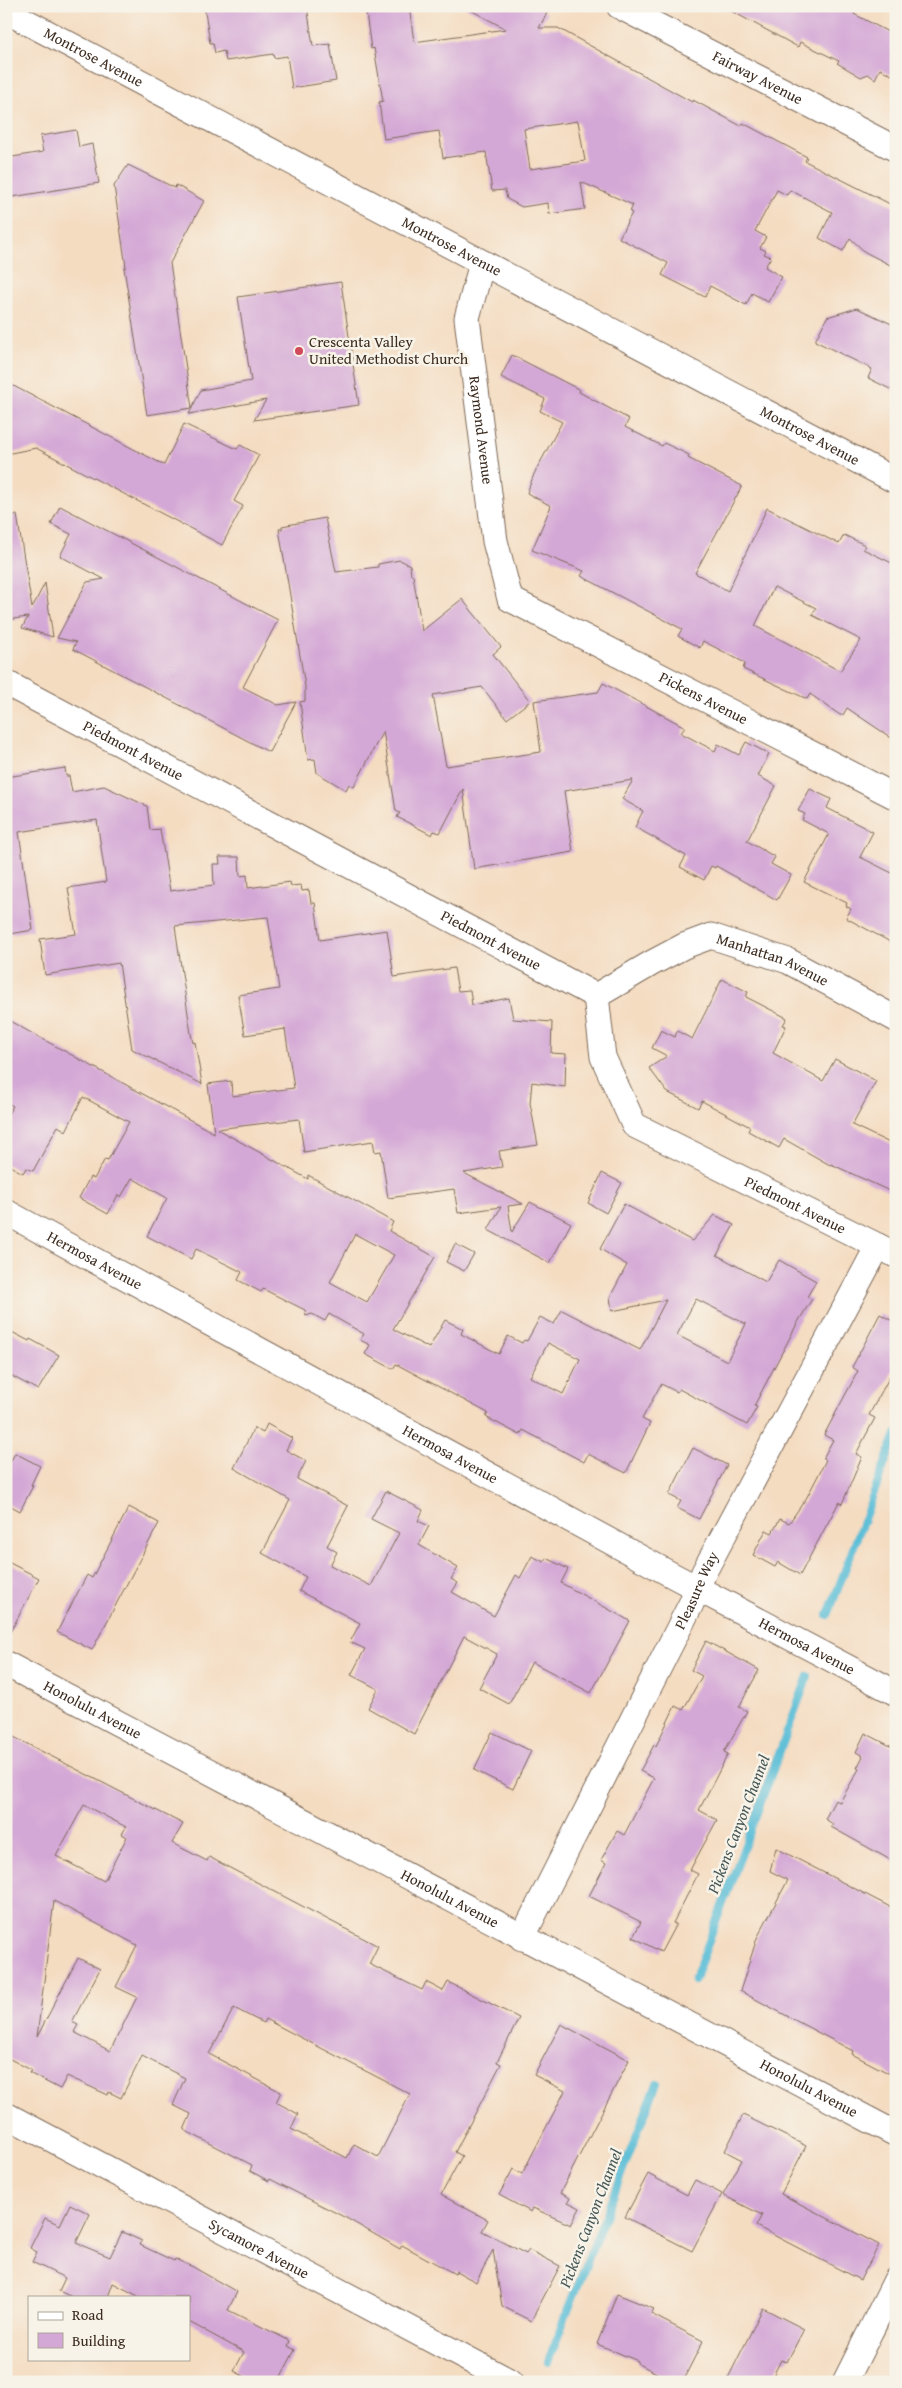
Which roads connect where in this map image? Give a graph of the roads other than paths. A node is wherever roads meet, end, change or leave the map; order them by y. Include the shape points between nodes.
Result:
1 (619, 6) edge
2 (6, 11) edge
3 (896, 149) edge
4 (482, 263) junction
5 (896, 481) edge
6 (510, 599) joint
7 (6, 683) edge
8 (896, 797) edge
9 (596, 996) junction
10 (896, 1019) edge
11 (6, 1212) edge
12 (887, 1251) edge
13 (699, 1589) junction
14 (6, 1664) edge
15 (896, 1694) edge
16 (522, 1938) junction
17 (6, 2115) edge
18 (896, 2134) edge
19 (896, 2280) edge
20 (511, 2382) edge
21 (844, 2382) edge

1 - 3 street, Fairway Avenue
2 - 4 street, Montrose Avenue
4 - 5 street, Montrose Avenue
4 - 6 street, Raymond Avenue via 467,318 496,541
6 - 8 street, Pickens Avenue
7 - 9 street, Piedmont Avenue
9 - 10 street, Manhattan Avenue via 652,962 711,936 788,960
9 - 12 street, Piedmont Avenue via 603,1057 634,1124
11 - 13 street, Hermosa Avenue
12 - 13 street, Pleasure Way via 704,1572
13 - 15 street, Hermosa Avenue
13 - 16 street, Pleasure Way
14 - 16 street, Honolulu Avenue
16 - 18 street, Honolulu Avenue
17 - 20 street, Sycamore Avenue
19 - 21 street

